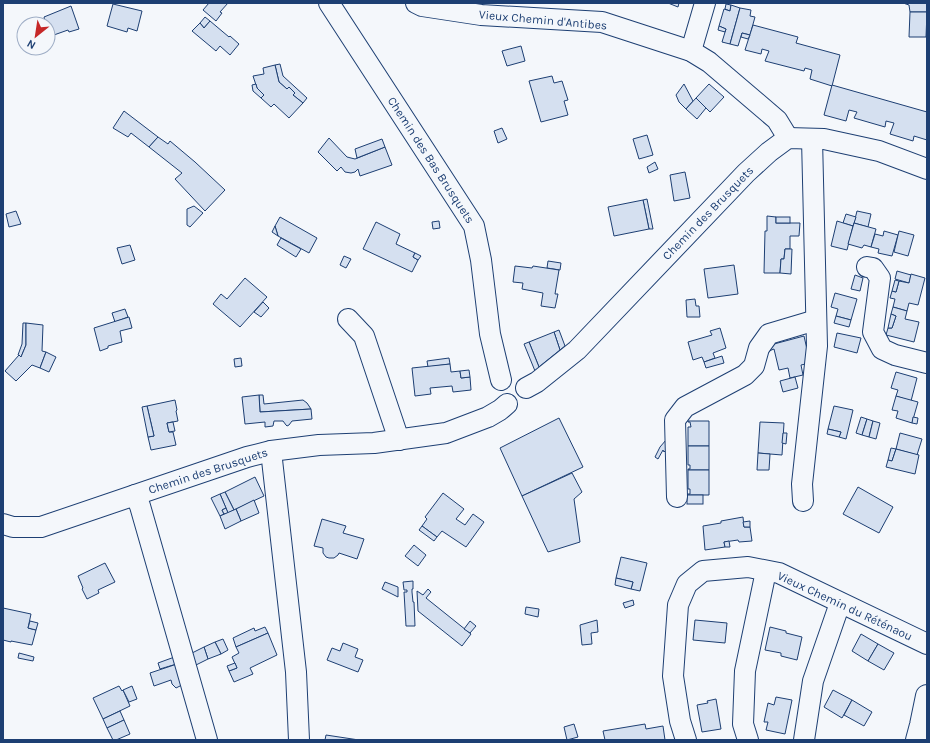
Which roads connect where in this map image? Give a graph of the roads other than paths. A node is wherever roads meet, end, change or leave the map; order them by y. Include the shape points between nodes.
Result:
1 (329, 3) edge
2 (416, 3) edge
3 (705, 3) edge
4 (691, 51) junction
5 (788, 138) junction
6 (812, 139) junction
7 (927, 169) edge
8 (867, 267) dead end
9 (348, 318) dead end
10 (816, 320) junction
11 (927, 363) edge
12 (501, 380) junction
13 (526, 388) junction
14 (507, 404) junction
15 (399, 440) junction
16 (271, 451) junction
17 (135, 495) junction
18 (677, 496) dead end
19 (803, 501) dead end
20 (4, 521) edge
21 (766, 571) junction
22 (840, 603) junction
23 (927, 644) edge
24 (927, 696) edge
25 (207, 740) edge
26 (299, 740) edge
27 (686, 740) edge
28 (748, 740) edge
29 (804, 740) edge
30 (917, 740) edge

1 - 12 street, Chemin des Bas Brusquets via 474,226 490,334
2 - 4 street, Vieux Chemin d'Antibes via 481,15 602,22
3 - 4 street
4 - 5 street, Vieux Chemin d'Antibes via 709,62 776,120
5 - 6 street
5 - 13 street, Chemin des Brusquets via 746,173 577,350
6 - 7 street via 824,139 879,151
6 - 10 street
8 - 11 street via 873,268 880,278 873,332 882,349
9 - 15 street via 364,336
10 - 18 street via 768,334 759,348 754,366 745,375 685,407 675,420
10 - 19 street via 817,346 802,484
12 - 13 street via 515,376 523,381
12 - 14 street via 498,394
13 - 14 street via 520,402
14 - 15 street, Chemin des Brusquets via 488,417 446,433
15 - 16 street, Chemin des Brusquets
16 - 17 street, Chemin des Brusquets
16 - 26 street via 296,672
17 - 20 street, Chemin des Brusquets via 41,526 13,527
17 - 25 street
21 - 22 street, Vieux Chemin du Réténaou via 779,573
21 - 27 street, Vieux Chemin du Réténaou via 748,567 703,572 687,584 678,606 673,676 680,722
21 - 28 street via 745,671 743,724
22 - 23 street, Vieux Chemin du Réténaou
22 - 29 street via 813,680
24 - 30 main road

